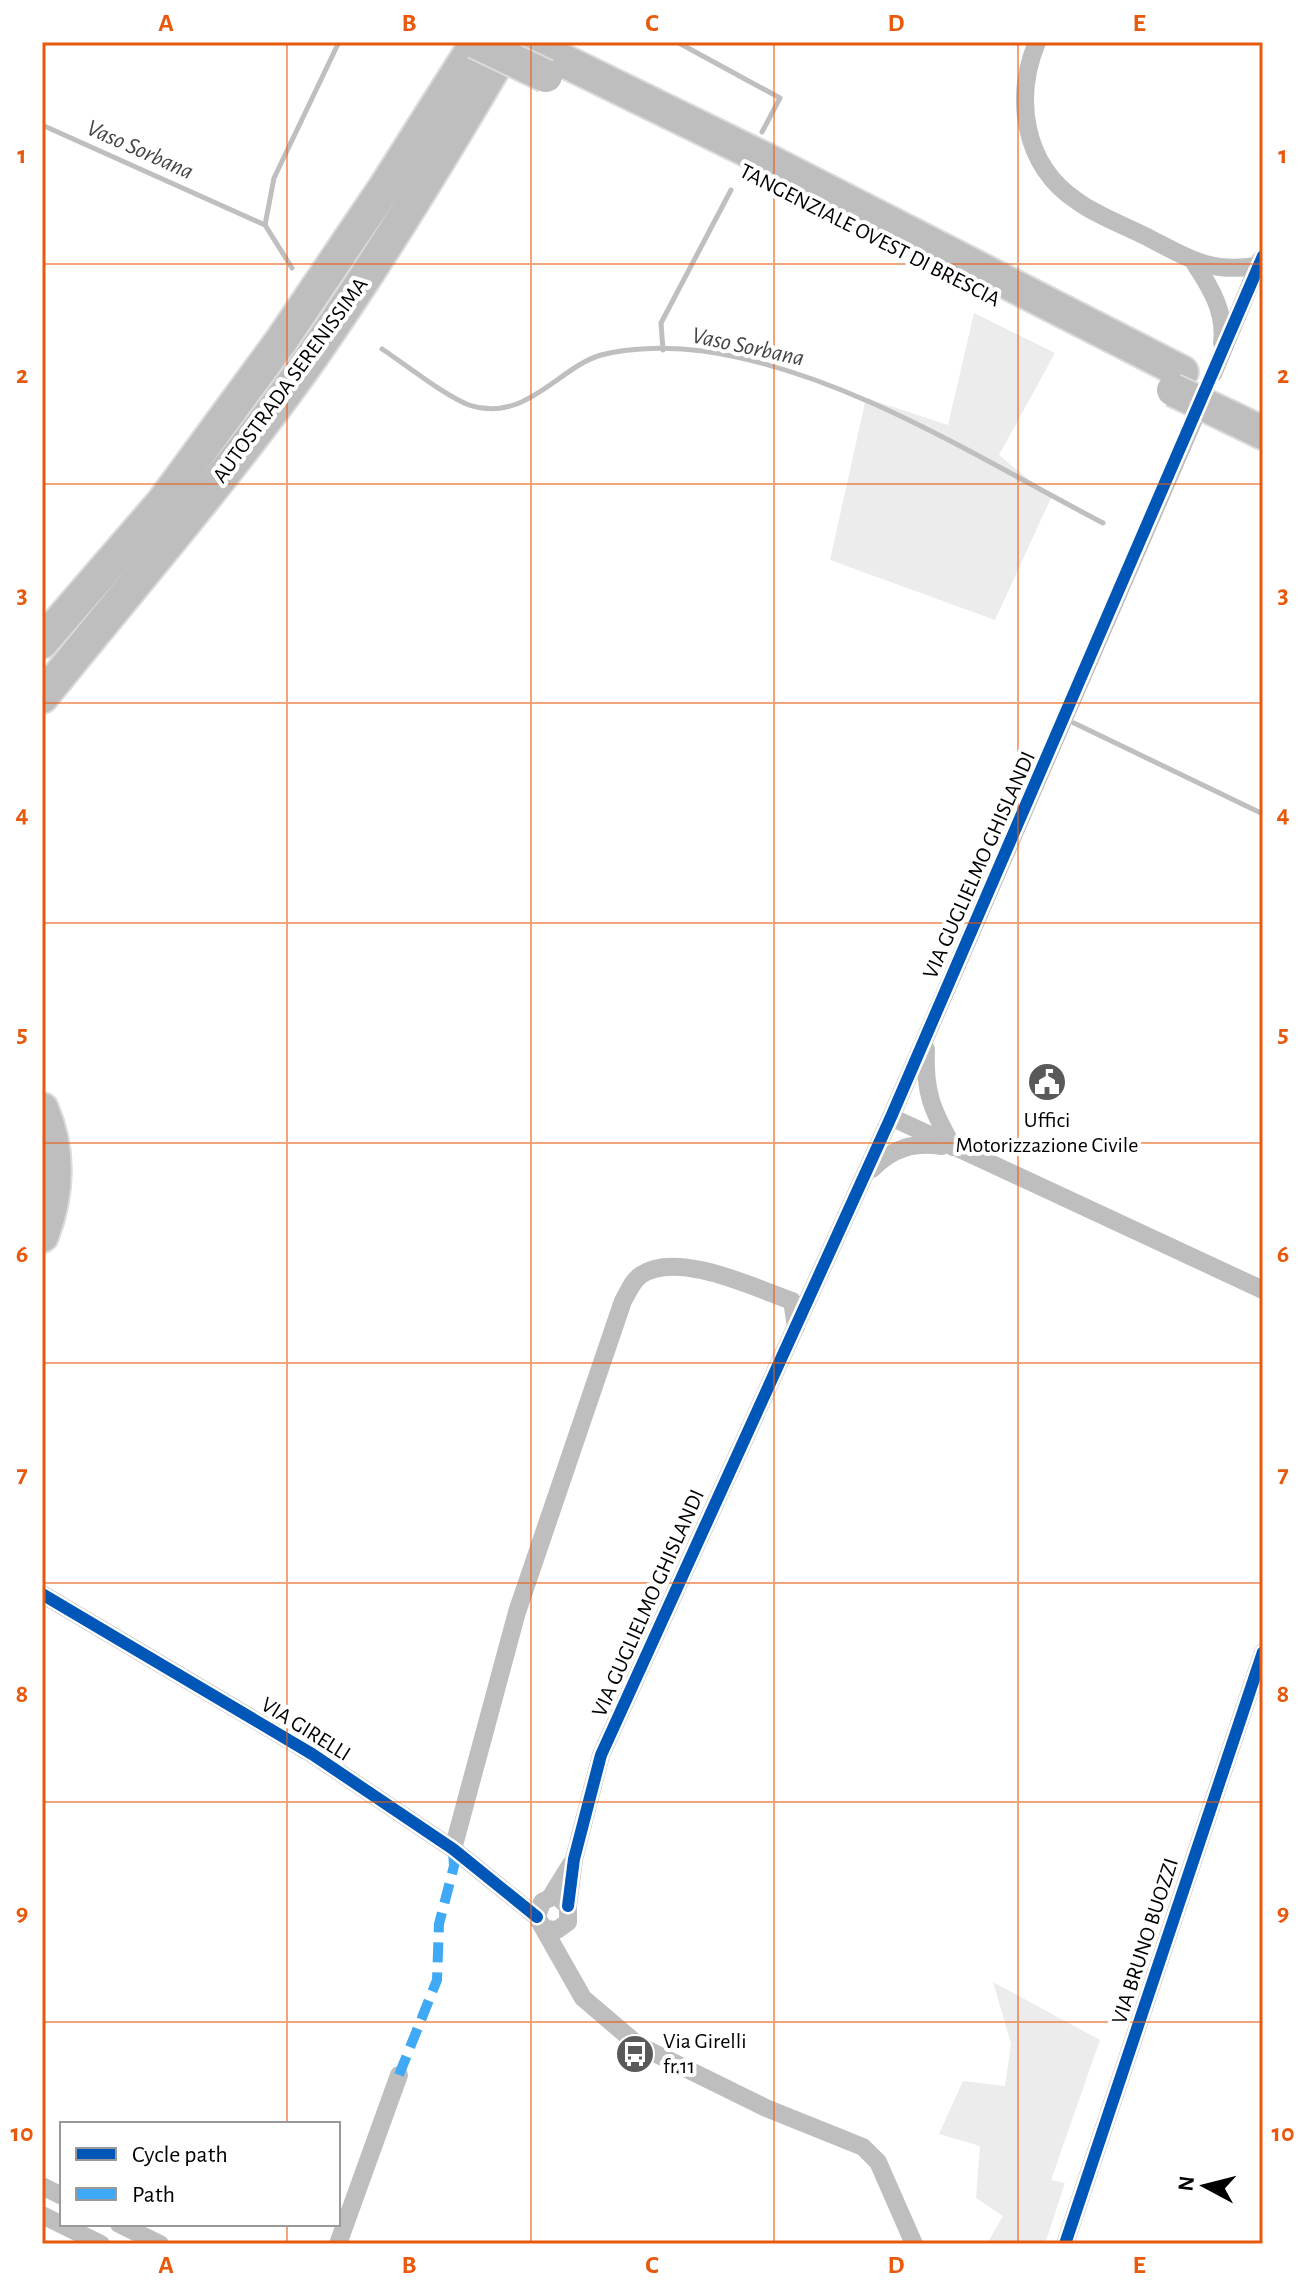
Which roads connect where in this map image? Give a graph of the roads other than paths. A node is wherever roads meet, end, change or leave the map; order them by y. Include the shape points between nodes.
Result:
1 (476, 42) edge
2 (509, 42) edge
3 (525, 42) edge
4 (1037, 42) edge
5 (550, 66) junction
6 (1260, 261) edge
7 (1195, 264) junction
8 (1197, 374) junction
9 (1245, 410) edge
10 (1195, 417) dead end
11 (1263, 433) edge
12 (42, 642) edge
13 (43, 697) edge
14 (927, 1034) junction
15 (900, 1098) junction
16 (42, 1109) edge
17 (935, 1115) junction
18 (891, 1117) junction
19 (953, 1147) junction
20 (864, 1178) junction
21 (840, 1227) junction
22 (42, 1236) edge
23 (1263, 1290) edge
24 (792, 1301) junction
25 (796, 1328) junction
26 (770, 1386) junction
27 (42, 1594) edge
28 (1263, 1652) edge
29 (453, 1849) junction
30 (574, 1859) junction
31 (550, 1898) junction
32 (568, 1906) junction
33 (549, 1924) junction
34 (399, 2075) dead end
35 (42, 2186) edge
36 (60, 2195) edge
37 (42, 2215) edge
38 (60, 2224) edge
39 (64, 2226) edge
40 (123, 2226) edge
41 (101, 2244) edge
42 (160, 2244) edge
43 (338, 2244) edge
44 (914, 2244) edge
45 (1065, 2244) edge

1 - 5 highway, TANGENZIALE OVEST DI BRESCIA, bridge
1 - 12 highway, AUTOSTRADA SERENISSIMA via 281,341 163,502
2 - 13 highway, AUTOSTRADA SERENISSIMA via 416,201 311,357 189,519
3 - 5 highway, TANGENZIALE OVEST DI BRESCIA
4 - 7 street via 1026,75 1026,129 1052,178 1076,201
5 - 8 highway, TANGENZIALE OVEST DI BRESCIA via 751,174
6 - 7 street via 1230,271
6 - 8 street
7 - 8 street via 1218,305 1224,329
8 - 9 highway, TANGENZIALE OVEST DI BRESCIA
9 - 11 highway, TANGENZIALE OVEST DI BRESCIA
10 - 14 street, VIA GUGLIELMO GHISLANDI
14 - 15 street, VIA GUGLIELMO GHISLANDI
14 - 17 street via 924,1084
15 - 17 street
15 - 18 street, VIA GUGLIELMO GHISLANDI
16 - 22 highway via 55,1156 55,1184
17 - 19 street
18 - 19 street
18 - 20 street, VIA GUGLIELMO GHISLANDI
19 - 20 street via 915,1144 888,1153
19 - 23 street
20 - 21 street, VIA GUGLIELMO GHISLANDI
21 - 24 street, VIA GUGLIELMO GHISLANDI
21 - 25 street, VIA GUGLIELMO GHISLANDI
24 - 25 street
24 - 26 street, VIA GUGLIELMO GHISLANDI
24 - 29 street via 685,1268 658,1268 633,1284 517,1612
25 - 26 street, VIA GUGLIELMO GHISLANDI
26 - 30 street, VIA GUGLIELMO GHISLANDI via 601,1755
27 - 29 street, VIA GIRELLI via 312,1754
28 - 45 street, VIA BRUNO BUOZZI
29 - 33 street, VIA GIRELLI
30 - 31 street, VIA GUGLIELMO GHISLANDI
30 - 32 street, VIA GUGLIELMO GHISLANDI
31 - 32 street
31 - 33 street via 542,1902
32 - 33 street
33 - 44 street, VIA GIRELLI via 583,1998 638,2045 766,2108 863,2147 878,2162
34 - 43 street
35 - 36 street
37 - 38 street
39 - 41 street
40 - 42 street

